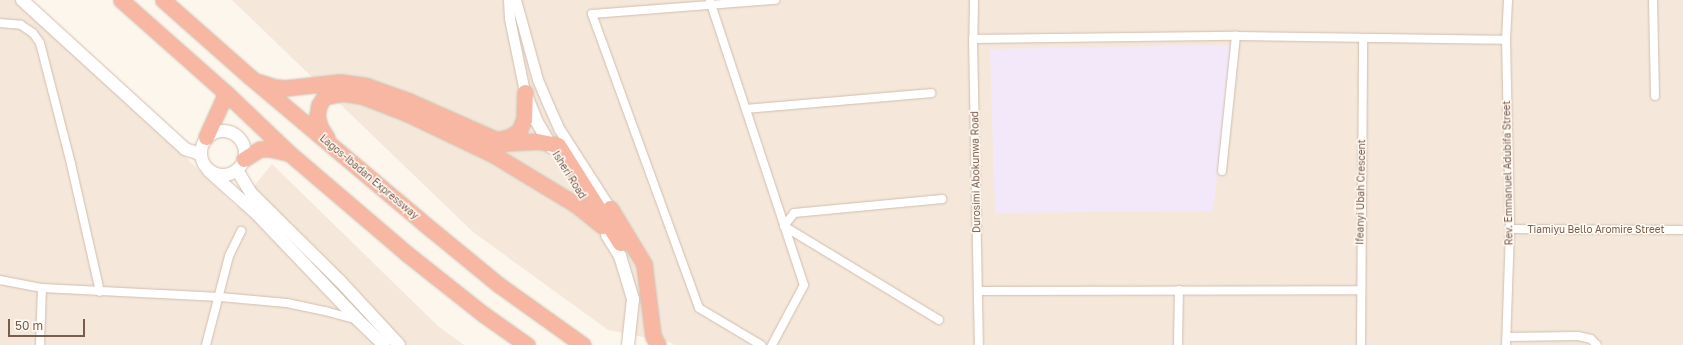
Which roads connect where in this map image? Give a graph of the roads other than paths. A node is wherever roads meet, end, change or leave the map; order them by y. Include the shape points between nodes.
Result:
1 (22, 0) edge
2 (121, 0) edge
3 (163, 0) edge
4 (509, 0) edge
5 (516, 0) edge
6 (775, 0) edge
7 (974, 0) edge
8 (1508, 0) edge
9 (1653, 0) edge
10 (710, 2) edge
11 (0, 23) edge
12 (1236, 36) junction
13 (1363, 38) junction
14 (973, 39) junction
15 (1506, 40) junction
16 (250, 76) junction
17 (525, 92) junction
18 (226, 93) junction
19 (931, 93) dead end
20 (1655, 96) dead end
21 (746, 109) junction
22 (206, 137) junction
23 (496, 140) junction
24 (549, 143) junction
25 (289, 153) junction
26 (200, 154) junction
27 (352, 163) junction
28 (241, 164) junction
29 (209, 171) junction
30 (1222, 171) dead end
31 (942, 199) dead end
32 (610, 208) junction
33 (602, 226) junction
34 (784, 226) junction
35 (1510, 229) junction
36 (1683, 230) edge
37 (241, 231) dead end
38 (620, 243) junction
39 (0, 280) edge
40 (42, 288) junction
41 (1179, 290) junction
42 (1360, 290) junction
43 (978, 291) junction
44 (100, 292) junction
45 (220, 297) junction
46 (358, 320) junction
47 (940, 320) dead end
48 (1506, 341) edge
49 (582, 344) edge
50 (40, 345) edge
51 (206, 345) edge
52 (384, 345) edge
53 (399, 345) edge
54 (527, 345) edge
55 (629, 345) edge
56 (658, 345) edge
57 (761, 345) edge
58 (772, 345) edge
59 (978, 345) edge
60 (1178, 345) edge
61 (1361, 345) edge
62 (1597, 345) edge

1 - 26 main road via 185,149
2 - 18 highway
3 - 16 highway, Lagos-Ibadan Expressway
4 - 17 street, Isheri Road via 510,19
5 - 32 street, Isheri Road via 538,80 550,108 560,130
6 - 10 street
7 - 14 street, Durosimi Abokunwa Road
8 - 15 street, Rev. Emmanuel Adubifa Street
9 - 20 street
10 - 21 street
10 - 57 street via 592,14 699,308
11 - 44 street via 21,25 33,33 40,43
12 - 13 street
12 - 14 street
12 - 30 street
13 - 15 street
13 - 42 street, Ifeanyi Ubah Crescent
14 - 43 street, Durosimi Abokunwa Road
15 - 35 street, Rev. Emmanuel Adubifa Street
16 - 23 highway via 262,84 274,87 340,82 367,86 409,101
16 - 27 highway, Lagos-Ibadan Expressway
17 - 23 highway via 524,119 519,131
17 - 24 main road, Isheri Road via 536,122
18 - 22 highway
18 - 25 highway
19 - 21 street
21 - 34 street
22 - 26 main road
22 - 28 main road via 219,130 233,133 243,144
23 - 24 highway via 504,143
24 - 33 main road, Isheri Road
24 - 38 highway via 558,145
25 - 28 highway via 260,149
25 - 54 highway via 406,253 482,314
26 - 29 main road via 203,164
27 - 33 highway via 326,137 320,127 317,116 324,97 343,93 362,96 442,129 494,155 546,186 575,204
27 - 49 highway, Lagos-Ibadan Expressway via 499,285
28 - 29 main road via 223,175
28 - 53 main road via 251,193
29 - 46 main road via 257,214
31 - 34 street via 794,213
32 - 38 main road, Isheri Road
32 - 56 highway via 644,264 653,336
33 - 55 main road, Isheri Road via 620,256 633,299
34 - 47 street
34 - 58 street via 804,286
35 - 36 street, Tiamiyu Bello Aromire Street
35 - 48 street, Rev. Emmanuel Adubifa Street
37 - 45 street via 230,256
38 - 55 main road, Isheri Road via 635,278 640,304 638,327
39 - 40 street
40 - 44 street
40 - 50 street
41 - 42 street
41 - 43 street
41 - 60 street
42 - 61 street, Ifeanyi Ubah Crescent
43 - 59 street, Durosimi Abokunwa Road
44 - 45 street
45 - 46 street via 300,305
45 - 51 street
46 - 52 main road
48 - 62 street via 1578,336

